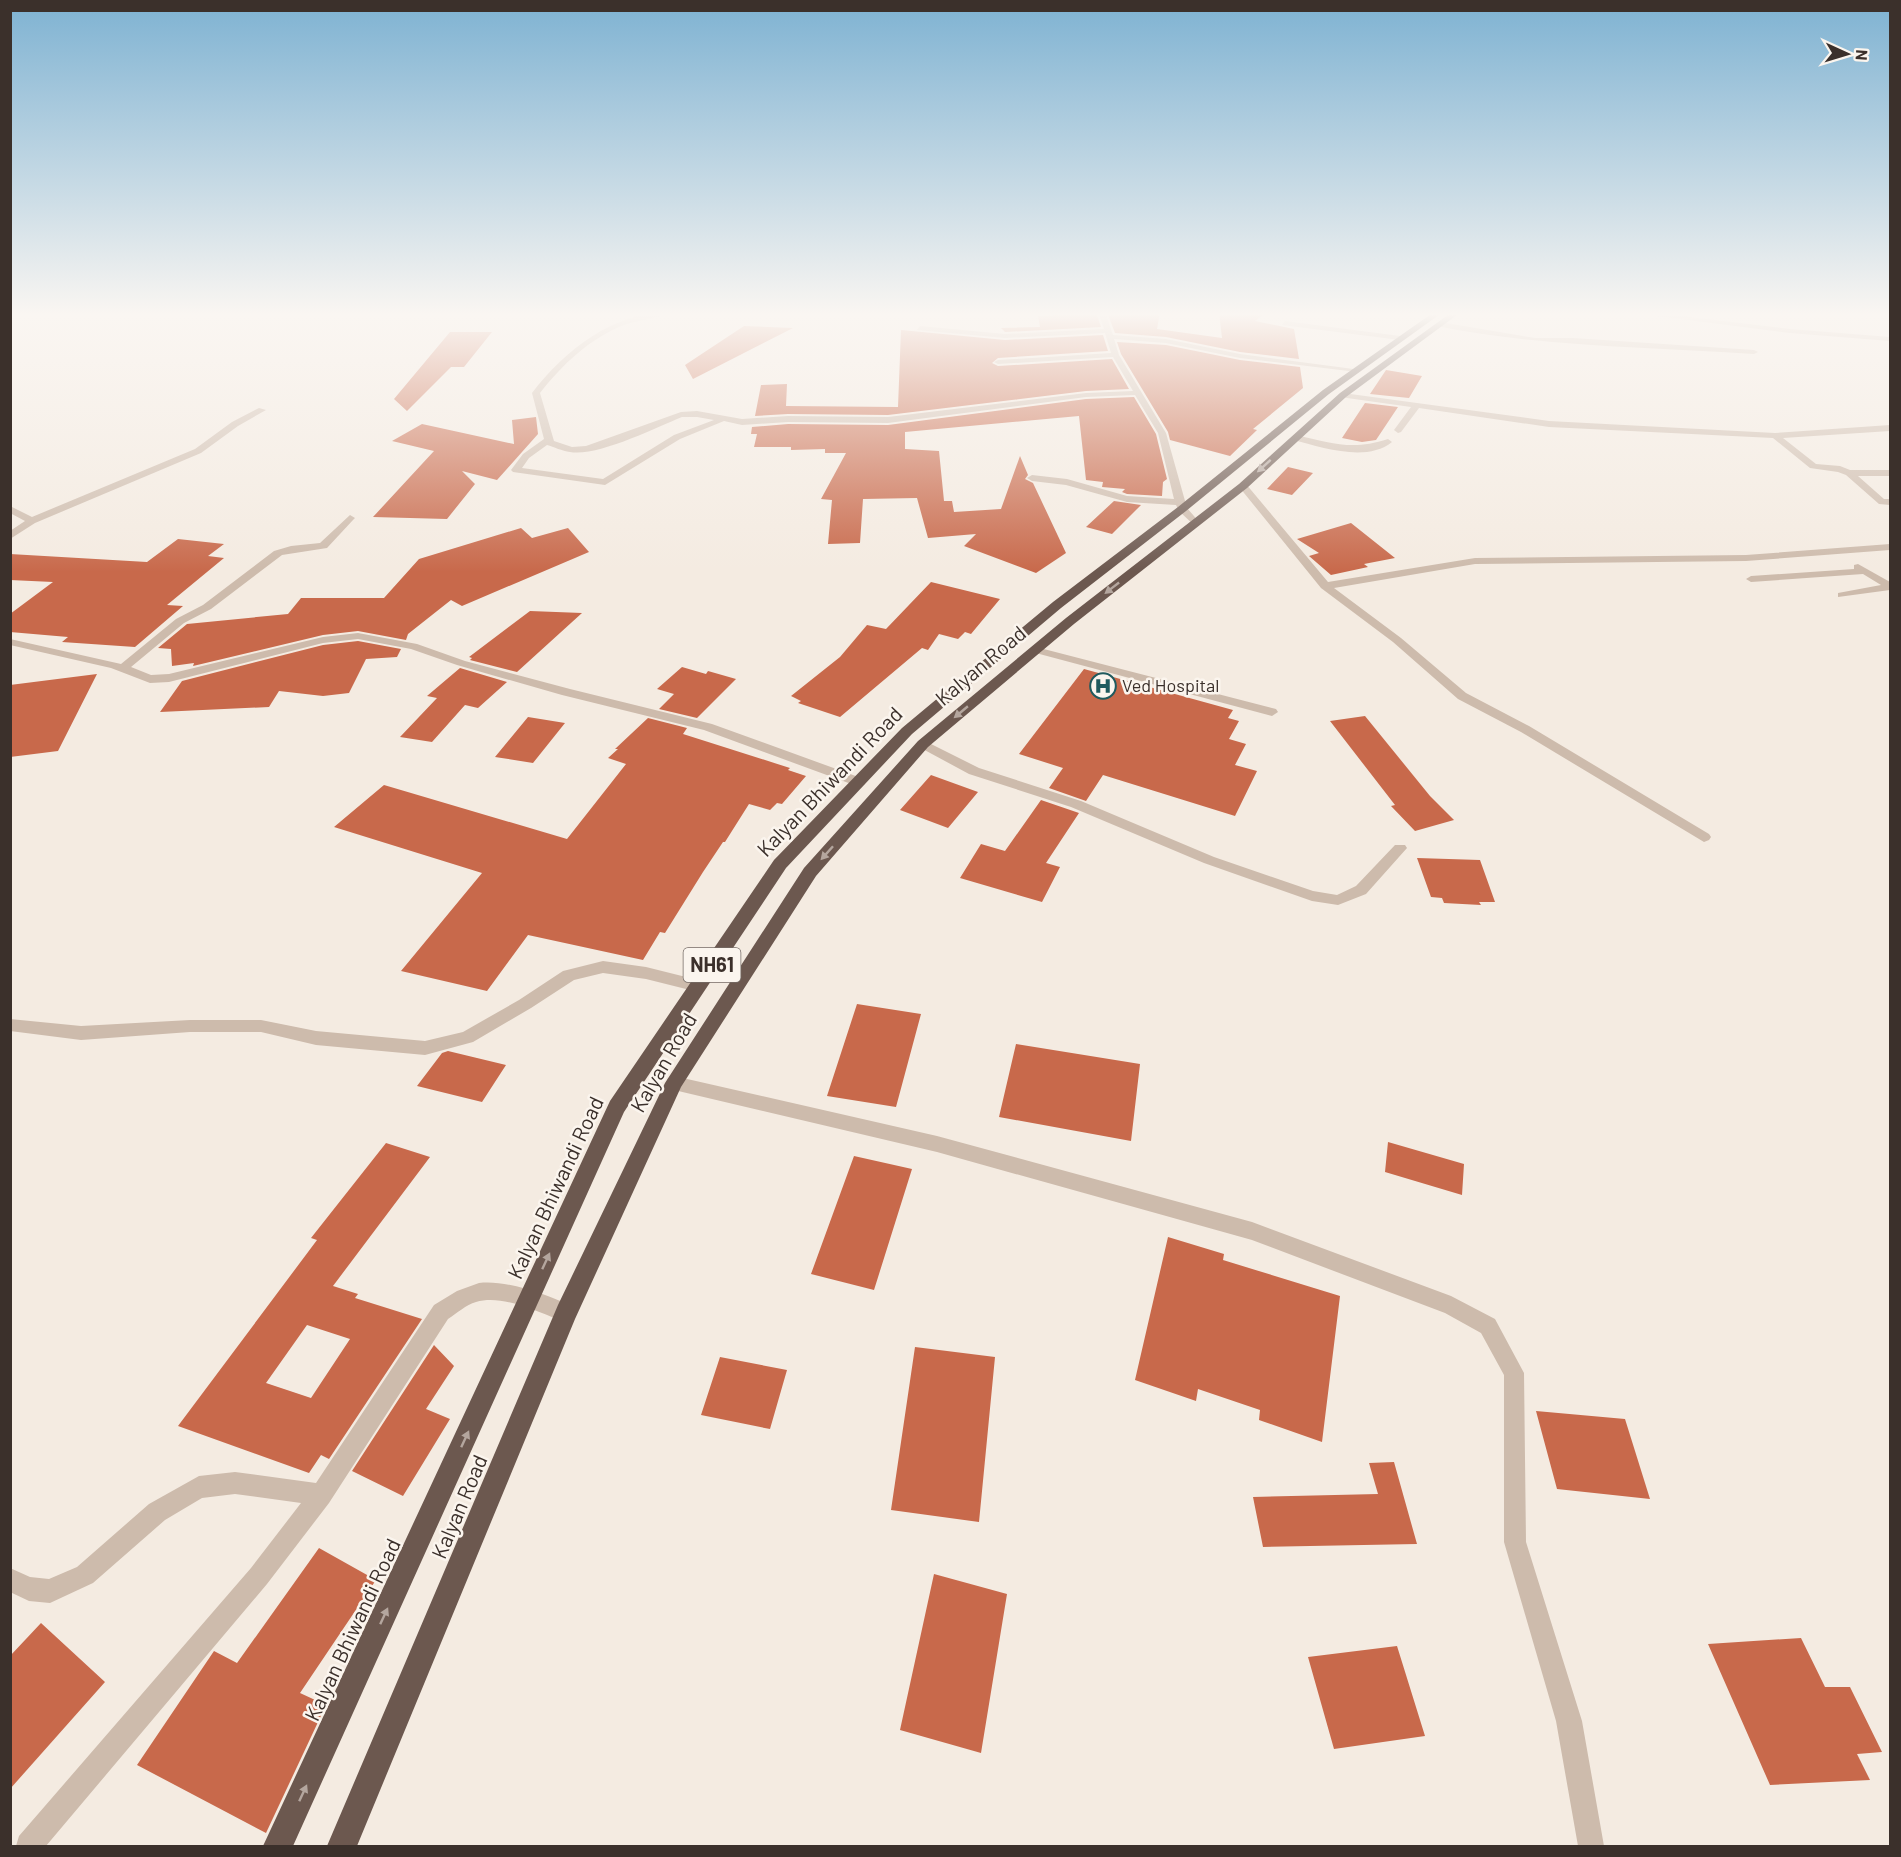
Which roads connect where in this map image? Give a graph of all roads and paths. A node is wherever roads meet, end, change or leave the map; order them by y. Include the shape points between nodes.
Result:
1 (538, 399) edge
2 (1057, 399) edge
3 (1141, 399) edge
4 (1318, 399) edge
5 (1339, 399) edge
6 (1370, 399) edge
7 (1417, 405) junction
8 (262, 410) dead end
9 (723, 419) junction
10 (1890, 428) edge
11 (1398, 430) dead end
12 (1774, 436) junction
13 (1296, 438) junction
14 (550, 439) junction
15 (1388, 442) dead end
16 (1849, 473) junction
17 (1890, 473) edge
18 (1032, 478) dead end
19 (1243, 486) junction
20 (1890, 502) edge
21 (10, 509) edge
22 (1186, 511) junction
23 (350, 518) dead end
24 (32, 521) junction
25 (10, 536) edge
26 (1890, 547) edge
27 (1832, 552) junction
28 (1864, 571) junction
29 (1751, 579) dead end
30 (1888, 583) edge
31 (1325, 586) junction
32 (1842, 595) dead end
33 (10, 642) edge
34 (1036, 650) junction
35 (122, 669) junction
36 (1272, 712) dead end
37 (923, 744) junction
38 (859, 782) junction
39 (1704, 837) dead end
40 (1401, 848) dead end
41 (698, 986) junction
42 (10, 1026) edge
43 (674, 1083) junction
44 (528, 1300) junction
45 (566, 1313) junction
46 (321, 1495) junction
47 (10, 1580) edge
48 (29, 1846) edge
49 (278, 1846) edge
50 (342, 1846) edge
51 (1591, 1846) edge

1 - 14 street
2 - 9 street via 888,420
3 - 22 street via 1162,433
4 - 22 highway, Kalyan Bhiwandi Road / NH61
5 - 13 highway, Kalyan Road / NH61
6 - 7 street
7 - 11 street
7 - 12 street via 1549,424
8 - 24 street via 198,452
9 - 14 street via 681,415 586,449 557,447 550,444
9 - 14 street via 677,437 605,482 516,470 519,462
10 - 12 street
12 - 16 street via 1813,466
13 - 15 street via 1368,449
13 -> 19 highway, Kalyan Road / NH61
16 - 17 street
16 - 20 street via 1882,502
18 - 22 street via 1067,482
19 - 22 highway, Kalyan Road / NH61
19 - 31 street
21 - 24 street
22 -> 34 highway, Kalyan Road / NH61
22 - 38 highway, Kalyan Bhiwandi Road / NH61 via 1057,605 916,724
23 - 35 street via 323,546 278,553 207,607 180,621
24 - 25 street
26 - 27 street
27 - 28 street
27 - 31 street via 1746,558 1475,561
28 - 29 street
28 - 30 street
30 - 32 street
31 - 39 street via 1462,696 1525,729
33 - 35 street
34 - 36 street
34 -> 37 highway, Kalyan Road / NH61
35 - 38 street via 150,679 169,678 323,640 358,636 413,646 566,692 708,727
37 - 40 street via 974,771 1076,804 1209,860 1312,896 1338,900 1361,890
37 -> 43 highway, Kalyan Road / NH61 via 810,872
38 - 41 highway, Kalyan Bhiwandi Road / NH61 via 780,864
41 - 42 street via 603,967 569,975 467,1037 425,1048 316,1038 261,1026 81,1033
44 -> 41 highway, Kalyan Bhiwandi Road / NH61 via 616,1107
43 - 45 highway, Kalyan Road / NH61
43 - 51 street via 938,1144 1252,1231 1450,1306 1488,1326 1514,1373 1515,1542 1569,1721
44 - 45 street
44 - 46 street via 481,1291 441,1312
49 -> 44 highway, Kalyan Bhiwandi Road / NH61
45 - 50 highway, Kalyan Road / NH61
46 - 47 street via 235,1483 199,1487 157,1512 85,1575 50,1591 28,1589
46 - 48 street via 259,1576

